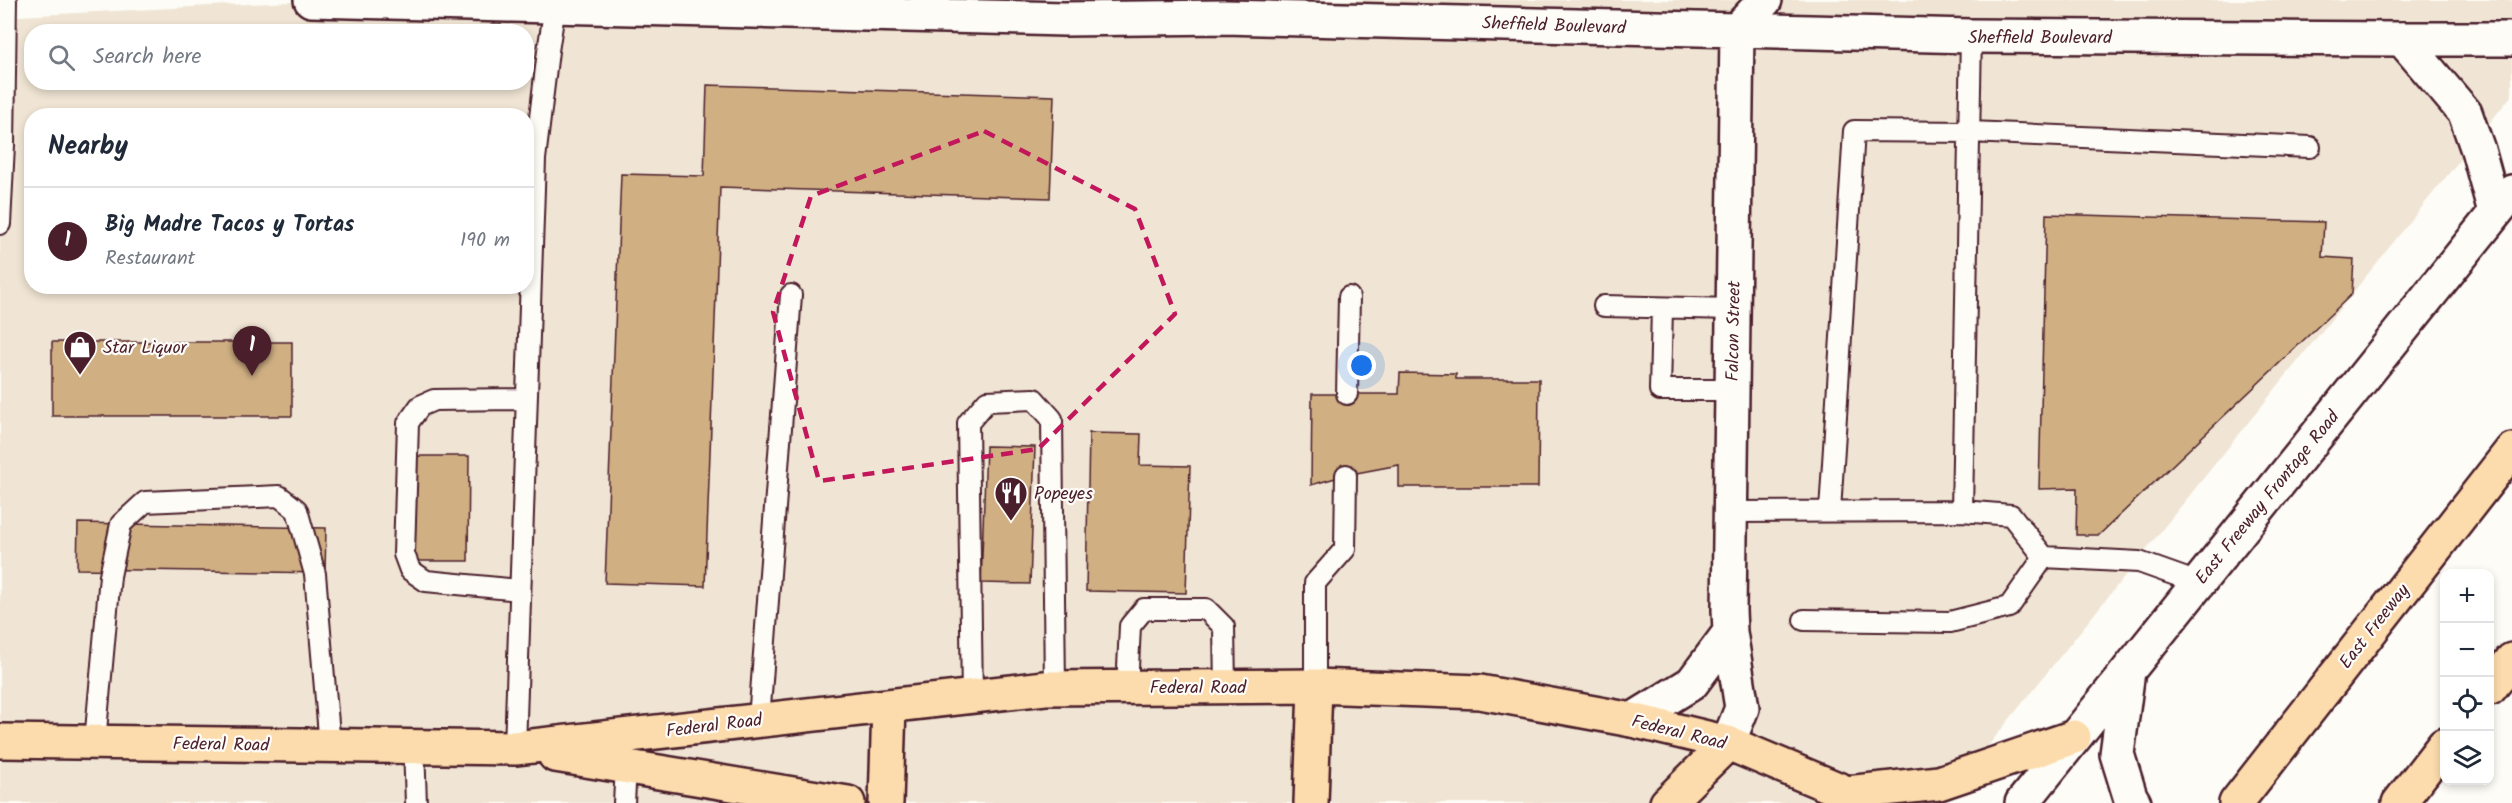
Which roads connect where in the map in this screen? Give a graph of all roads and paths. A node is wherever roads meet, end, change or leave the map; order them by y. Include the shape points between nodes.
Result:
1 (6, 0) edge
2 (311, 0) edge
3 (1765, 0) edge
4 (555, 6) junction
5 (1225, 8) edge
6 (1061, 10) edge
7 (1737, 30) junction
8 (1971, 36) junction
9 (2402, 39) junction
10 (2512, 39) edge
11 (1970, 132) junction
12 (2310, 147) dead end
13 (534, 186) edge
14 (2504, 202) edge
15 (0, 224) edge
16 (530, 294) edge
17 (791, 295) dead end
18 (1349, 297) dead end
19 (1604, 306) dead end
20 (1662, 308) junction
21 (1733, 309) junction
22 (1732, 390) junction
23 (1347, 394) dead end
24 (526, 399) junction
25 (2512, 450) edge
26 (1346, 475) dead end
27 (1830, 511) junction
28 (1731, 512) junction
29 (1962, 512) junction
30 (2044, 557) junction
31 (2198, 583) junction
32 (520, 590) junction
33 (1804, 620) dead end
34 (1730, 632) junction
35 (2512, 660) edge
36 (2128, 670) junction
37 (2494, 683) edge
38 (1315, 686) junction
39 (1225, 687) junction
40 (1055, 688) junction
41 (1127, 688) junction
42 (972, 697) junction
43 (890, 706) junction
44 (759, 720) junction
45 (1632, 720) junction
46 (2074, 737) junction
47 (0, 741) edge
48 (95, 742) junction
49 (1728, 743) junction
50 (330, 746) junction
51 (414, 747) junction
52 (515, 748) junction
53 (2440, 751) edge
54 (626, 766) junction
55 (1856, 798) edge
56 (2239, 799) edge
57 (416, 803) edge
58 (624, 803) edge
59 (848, 803) edge
60 (885, 803) edge
61 (1311, 803) edge
62 (1667, 803) edge
63 (2022, 803) edge
64 (2134, 803) edge
65 (2399, 803) edge

1 - 15 lane
2 - 4 street, Sheffield Boulevard
3 - 7 street
4 - 6 street, Sheffield Boulevard
4 - 13 lane
5 - 6 street, Sheffield Boulevard
5 - 7 street, Sheffield Boulevard
7 - 8 street, Sheffield Boulevard
7 - 21 street, Falcon Street
8 - 9 street, Sheffield Boulevard
8 - 11 lane
9 - 10 street, Sheffield Boulevard
9 - 14 street via 2465,113
11 - 12 lane
11 - 27 lane via 1854,131
11 - 29 lane
14 - 31 street, East Freeway Frontage Road
16 - 24 lane
17 - 44 lane
18 - 23 lane
19 - 20 lane
20 - 21 lane
20 - 22 lane via 1660,390
21 - 22 street, Falcon Street
22 - 28 street, Falcon Street
24 - 32 lane
24 - 32 lane via 434,400 420,406 408,423 404,554 410,570 426,581
25 - 56 main road, East Freeway
26 - 38 lane via 1345,549 1315,583
27 - 28 lane
27 - 29 lane
28 - 34 street, Falcon Street
29 - 30 lane via 2011,515
30 - 31 lane via 2139,562
30 - 33 lane via 2009,607 1950,621
31 - 36 street, East Freeway Frontage Road
32 - 52 lane
34 - 45 street via 1692,683
34 - 49 street, Falcon Street via 1742,708
35 - 37 main road
36 - 46 street, East Freeway Frontage Road
36 - 64 street via 2117,754
38 - 39 main road, Federal Road
38 - 45 main road, Federal Road via 1480,693
38 - 61 main road
39 - 41 main road, Federal Road
39 - 41 lane via 1224,627 1206,609 1144,609 1130,626
40 - 41 main road, Federal Road
40 - 42 main road, Federal Road
40 - 42 lane via 1052,419 1034,399 987,401 968,423
42 - 43 main road, Federal Road
43 - 44 main road, Federal Road
43 - 60 main road
44 - 52 main road, Federal Road
45 - 49 main road, Federal Road
46 - 55 main road via 1939,783
46 - 63 street, East Freeway Frontage Road
47 - 48 main road, Federal Road
48 - 50 main road, Federal Road
48 - 50 lane via 110,576 121,524 145,502 279,496 297,510 315,574
49 - 55 main road, Federal Road
49 - 62 main road
50 - 51 main road, Federal Road
51 - 52 main road, Federal Road
51 - 57 lane
52 - 54 main road, Federal Road
53 - 65 main road
54 - 58 lane
54 - 59 main road, Federal Road

